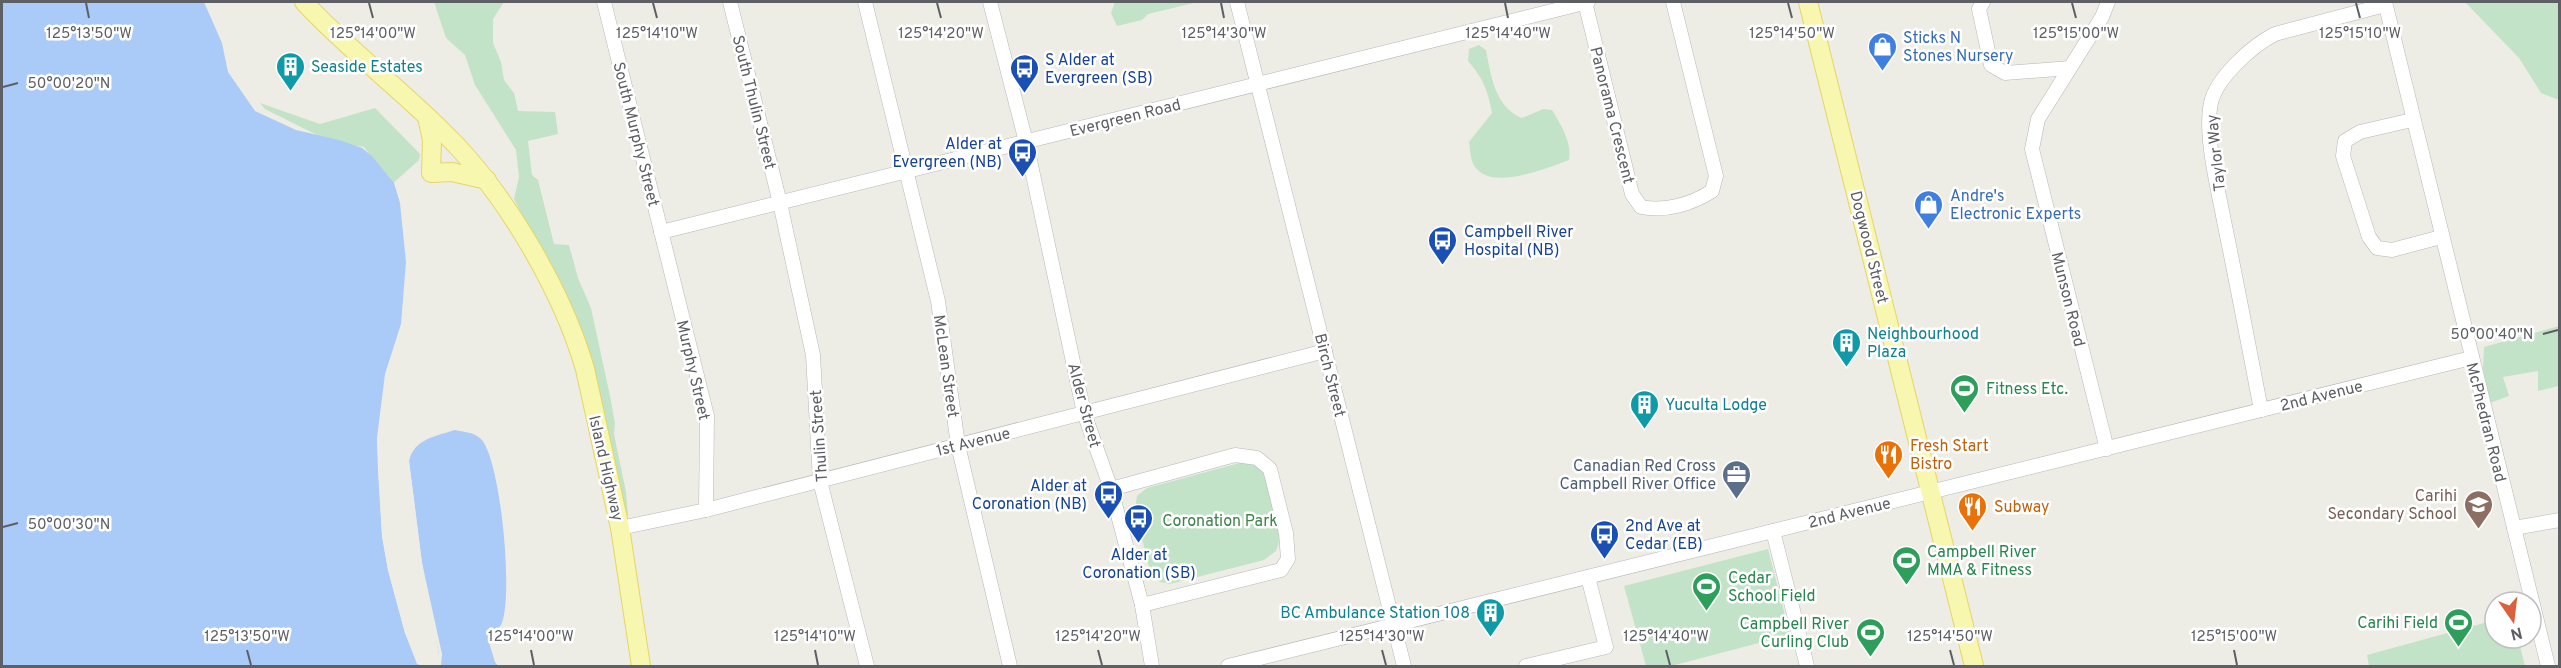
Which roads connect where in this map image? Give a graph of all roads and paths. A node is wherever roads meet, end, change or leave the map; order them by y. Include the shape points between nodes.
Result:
1 (304, 2) edge
2 (604, 2) edge
3 (730, 2) edge
4 (865, 2) edge
5 (990, 2) edge
6 (1237, 2) edge
7 (1586, 2) edge
8 (1673, 2) edge
9 (1808, 2) edge
10 (1983, 2) edge
11 (2108, 2) edge
12 (2385, 3) edge
13 (2070, 68) junction
14 (1257, 84) junction
15 (427, 117) junction
16 (2412, 120) junction
17 (1026, 142) junction
18 (908, 171) junction
19 (487, 180) junction
20 (780, 203) junction
21 (661, 232) junction
22 (2441, 237) junction
23 (1325, 351) junction
24 (2471, 358) junction
25 (2261, 410) junction
26 (1084, 413) junction
27 (958, 445) junction
28 (2107, 449) junction
29 (820, 481) junction
30 (1111, 489) junction
31 (1931, 491) junction
32 (706, 510) junction
33 (2559, 520) edge
34 (620, 528) junction
35 (2514, 528) junction
36 (1773, 531) junction
37 (1588, 577) junction
38 (1142, 604) junction
39 (1394, 625) junction
40 (1274, 661) edge
41 (641, 666) edge
42 (867, 666) edge
43 (1010, 666) edge
44 (1152, 666) edge
45 (1228, 666) edge
46 (1404, 666) edge
47 (1526, 666) edge
48 (1807, 666) edge
49 (1974, 666) edge
50 (2548, 666) edge

1 - 15 main road, Island Highway via 334,35
2 - 21 street, South Murphy Street
3 - 20 street, South Thulin Street
4 - 18 street, McLean Street
5 - 17 street, Alder Street
6 - 14 street, Birch Street
7 - 8 street, Panorama Crescent via 1632,194 1641,207 1656,210 1700,199 1712,191 1716,176
7 - 14 street, Evergreen Road
9 - 31 main road, Dogwood Street
10 - 13 street via 1979,9 1990,65 2005,73
11 - 13 street
12 - 16 street, McPhedran Road
12 - 25 street, Taylor Way via 2265,39 2246,54 2213,96 2210,128 2219,192
13 - 28 street, Munson Road via 2038,119 2032,149
14 - 17 street, Evergreen Road
14 - 23 street, Birch Street
15 - 19 main road, Island Highway
15 - 19 main road via 432,140 431,173 452,172
16 - 22 street, McPhedran Road
16 - 22 street via 2360,132 2345,141 2343,156 2369,237 2377,248 2392,250
17 - 18 street, Evergreen Road
17 - 26 street, Alder Street
18 - 20 street, Evergreen Road
18 - 27 street, McLean Street via 938,301
19 - 34 main road, Island Highway via 546,277 578,346
20 - 21 street, Evergreen Road
20 - 29 street, Thulin Street via 813,355
21 - 32 street, Murphy Street via 707,416
22 - 24 street, McPhedran Road
23 - 26 street, 1st Avenue
23 - 39 street, Birch Street
24 - 25 street, 2nd Avenue
24 - 35 street, McPhedran Road
25 - 28 street, 2nd Avenue
26 - 27 street, 1st Avenue
26 - 30 street, Alder Street
27 - 29 street, 1st Avenue
27 - 43 street, McLean Street
28 - 31 street, 2nd Avenue
29 - 32 street, 1st Avenue
29 - 42 street, Thulin Street
30 - 38 street, Alder Street
30 - 38 street via 1235,455 1257,458 1270,469 1286,533 1288,559 1281,570
31 - 36 street, 2nd Avenue
31 - 49 main road, Dogwood Street
32 - 34 street, 1st Avenue
33 - 35 street
34 - 41 main road, Island Highway
35 - 50 street, McPhedran Road
36 - 37 street, 2nd Avenue
36 - 48 street
37 - 39 street, 2nd Avenue
37 - 47 street via 1606,647
38 - 44 street, Alder Street
39 - 40 street, 2nd Avenue
39 - 46 street, Birch Street
40 - 45 street, 2nd Avenue

